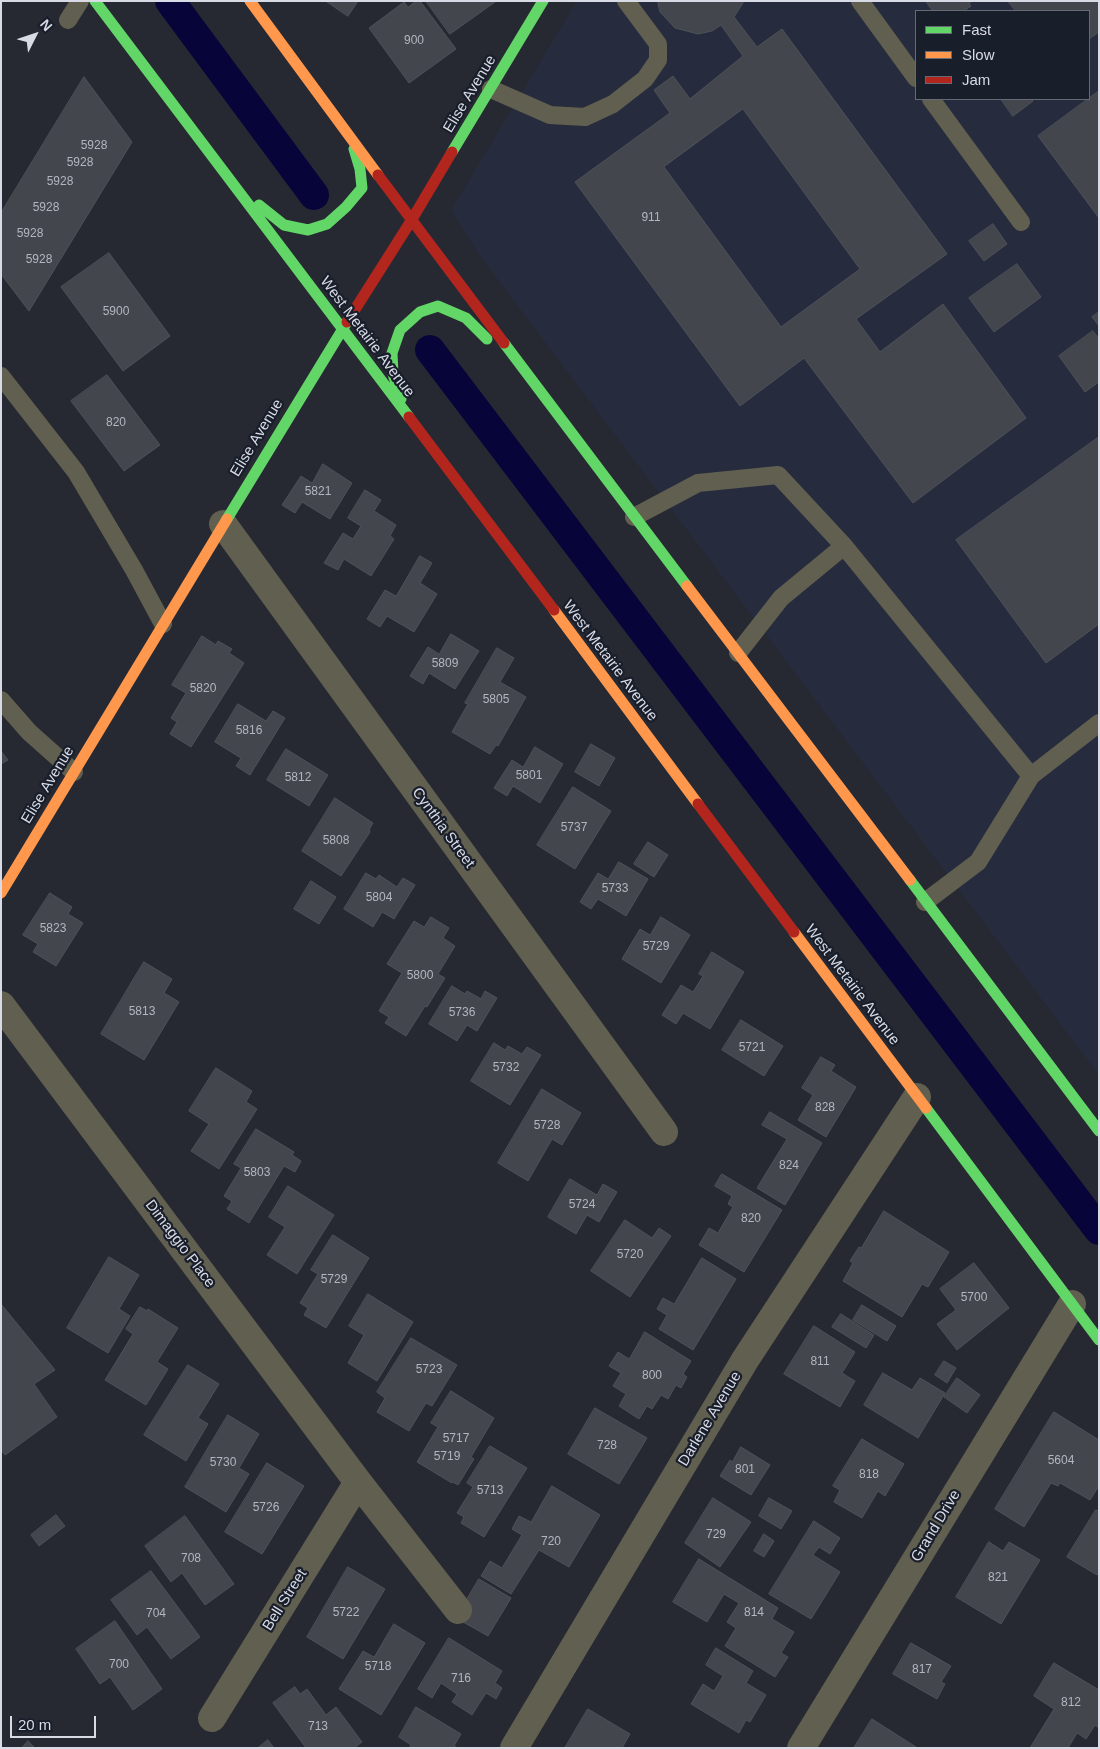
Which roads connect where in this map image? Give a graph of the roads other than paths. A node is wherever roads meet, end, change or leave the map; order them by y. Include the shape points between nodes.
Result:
1 (80, 1) edge
2 (95, 1) edge
3 (250, 1) edge
4 (543, 1) edge
5 (626, 1) edge
6 (860, 1) edge
7 (68, 20) dead end
8 (915, 77) edge
9 (491, 88) junction
10 (932, 100) edge
11 (351, 139) junction
12 (233, 183) junction
13 (411, 222) junction
14 (1022, 222) dead end
15 (342, 328) junction
16 (1, 376) edge
17 (536, 387) junction
18 (405, 412) junction
19 (634, 517) junction
20 (223, 524) junction
21 (844, 546) junction
22 (163, 624) junction
23 (738, 653) junction
24 (1, 700) edge
25 (1099, 723) edge
26 (74, 772) junction
27 (1031, 776) junction
28 (1, 893) edge
29 (926, 902) junction
30 (1, 1005) edge
31 (918, 1097) junction
32 (1099, 1131) edge
33 (664, 1132) dead end
34 (1072, 1304) junction
35 (1099, 1340) edge
36 (358, 1482) junction
37 (458, 1610) dead end
38 (212, 1718) dead end
39 (514, 1748) edge
40 (801, 1748) edge

1 - 7 lane
2 - 12 main road, West Metairie Avenue
3 - 11 main road
4 - 9 main road, Elise Avenue
5 - 9 lane via 658,44 658,60 645,79 613,104 586,118 550,115
6 - 8 lane
9 - 13 main road, Elise Avenue
10 - 14 lane
11 - 12 main road via 362,188 327,224 308,230 284,225
11 - 13 main road
12 - 15 main road, West Metairie Avenue
13 - 15 main road, Elise Avenue
13 - 17 main road
15 - 18 main road, West Metairie Avenue
15 - 20 main road, Elise Avenue
16 - 22 lane via 76,472
17 - 18 main road via 466,318 438,306 420,312 400,330 392,353 393,374
17 - 19 main road
18 - 31 main road, West Metairie Avenue
19 - 21 lane via 698,483 778,475
19 - 23 main road
20 - 22 main road, Elise Avenue
20 - 33 street, Cynthia Street
21 - 23 lane via 781,598
21 - 27 lane
22 - 26 main road, Elise Avenue
23 - 29 main road
24 - 26 lane via 29,732
25 - 27 lane
26 - 28 main road, Elise Avenue
27 - 29 lane via 978,862
29 - 32 main road
30 - 36 street, Dimaggio Place
31 - 34 main road, West Metairie Avenue
31 - 39 street, Darlene Avenue via 746,1360
34 - 35 main road, West Metairie Avenue
34 - 40 street, Grand Drive
36 - 37 street, Dimaggio Place
36 - 38 street, Bell Street

